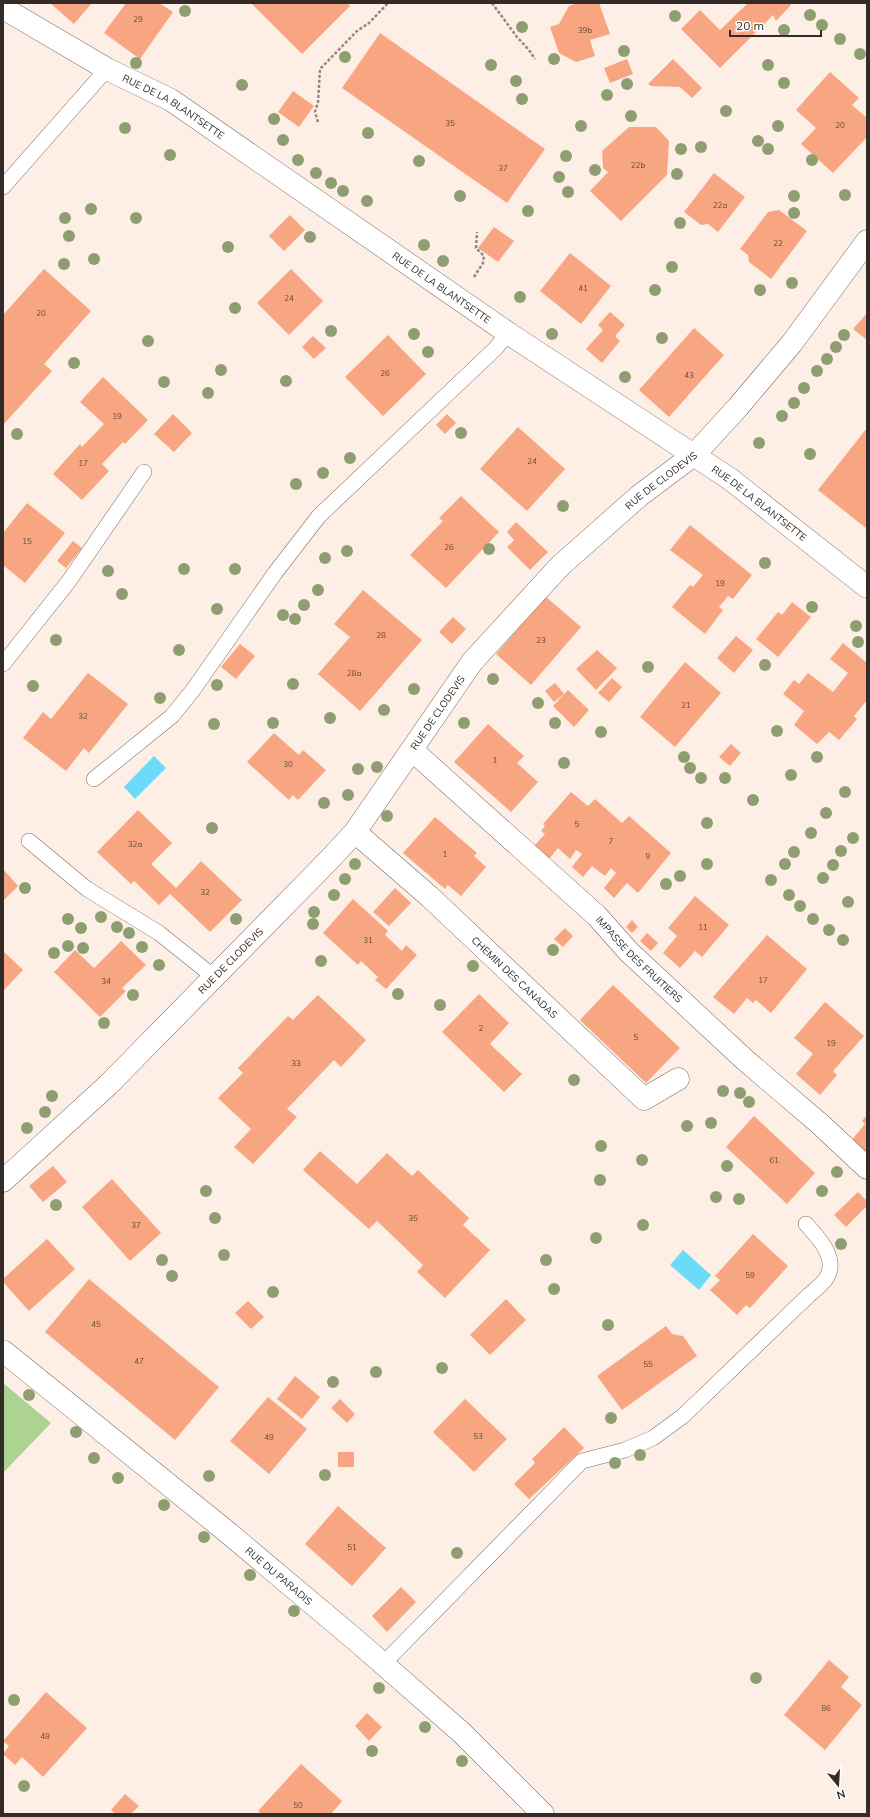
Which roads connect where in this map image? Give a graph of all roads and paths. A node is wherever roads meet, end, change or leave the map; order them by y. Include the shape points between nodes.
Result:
1 (388, 3) edge
2 (492, 3) edge
3 (3, 8) edge
4 (535, 59) dead end
5 (107, 69) junction
6 (318, 122) dead end
7 (3, 187) edge
8 (477, 232) dead end
9 (867, 241) edge
10 (458, 299) junction
11 (508, 333) junction
12 (695, 454) junction
13 (144, 472) dead end
14 (867, 587) edge
15 (3, 664) edge
16 (412, 750) junction
17 (94, 779) dead end
18 (355, 832) junction
19 (29, 841) dead end
20 (214, 977) junction
21 (678, 1080) dead end
22 (867, 1168) edge
23 (3, 1181) edge
24 (806, 1224) dead end
25 (3, 1350) edge
26 (383, 1664) junction
27 (543, 1814) edge

1 - 6 path via 320,68 315,112
2 - 4 path
3 - 5 street, RUE DE LA BLANTSETTE
5 - 7 lane
5 - 10 street, RUE DE LA BLANTSETTE via 171,100
8 - 10 path via 476,248 484,256 483,263
9 - 12 street, RUE DE CLODEVIS via 792,343
10 - 11 street, RUE DE LA BLANTSETTE
11 - 12 street, RUE DE LA BLANTSETTE
11 - 17 lane via 496,348 319,516 172,716
12 - 14 street, RUE DE LA BLANTSETTE
12 - 16 street, RUE DE CLODEVIS via 639,496 560,566 472,662
13 - 15 lane via 70,581
16 - 18 street, RUE DE CLODEVIS
16 - 22 street, IMPASSE DES FRUITIERS via 597,916 629,952 745,1060
18 - 20 street, RUE DE CLODEVIS
18 - 21 street, CHEMIN DES CANADAS via 430,898 644,1099
19 - 20 lane via 87,889 159,933
20 - 23 street, RUE DE CLODEVIS via 108,1085
24 - 26 lane via 821,1241 830,1260 827,1276 809,1295 683,1416 652,1438 625,1450 582,1461
25 - 26 street, RUE DU PARADIS via 226,1531
26 - 27 street, RUE DU PARADIS via 462,1733

